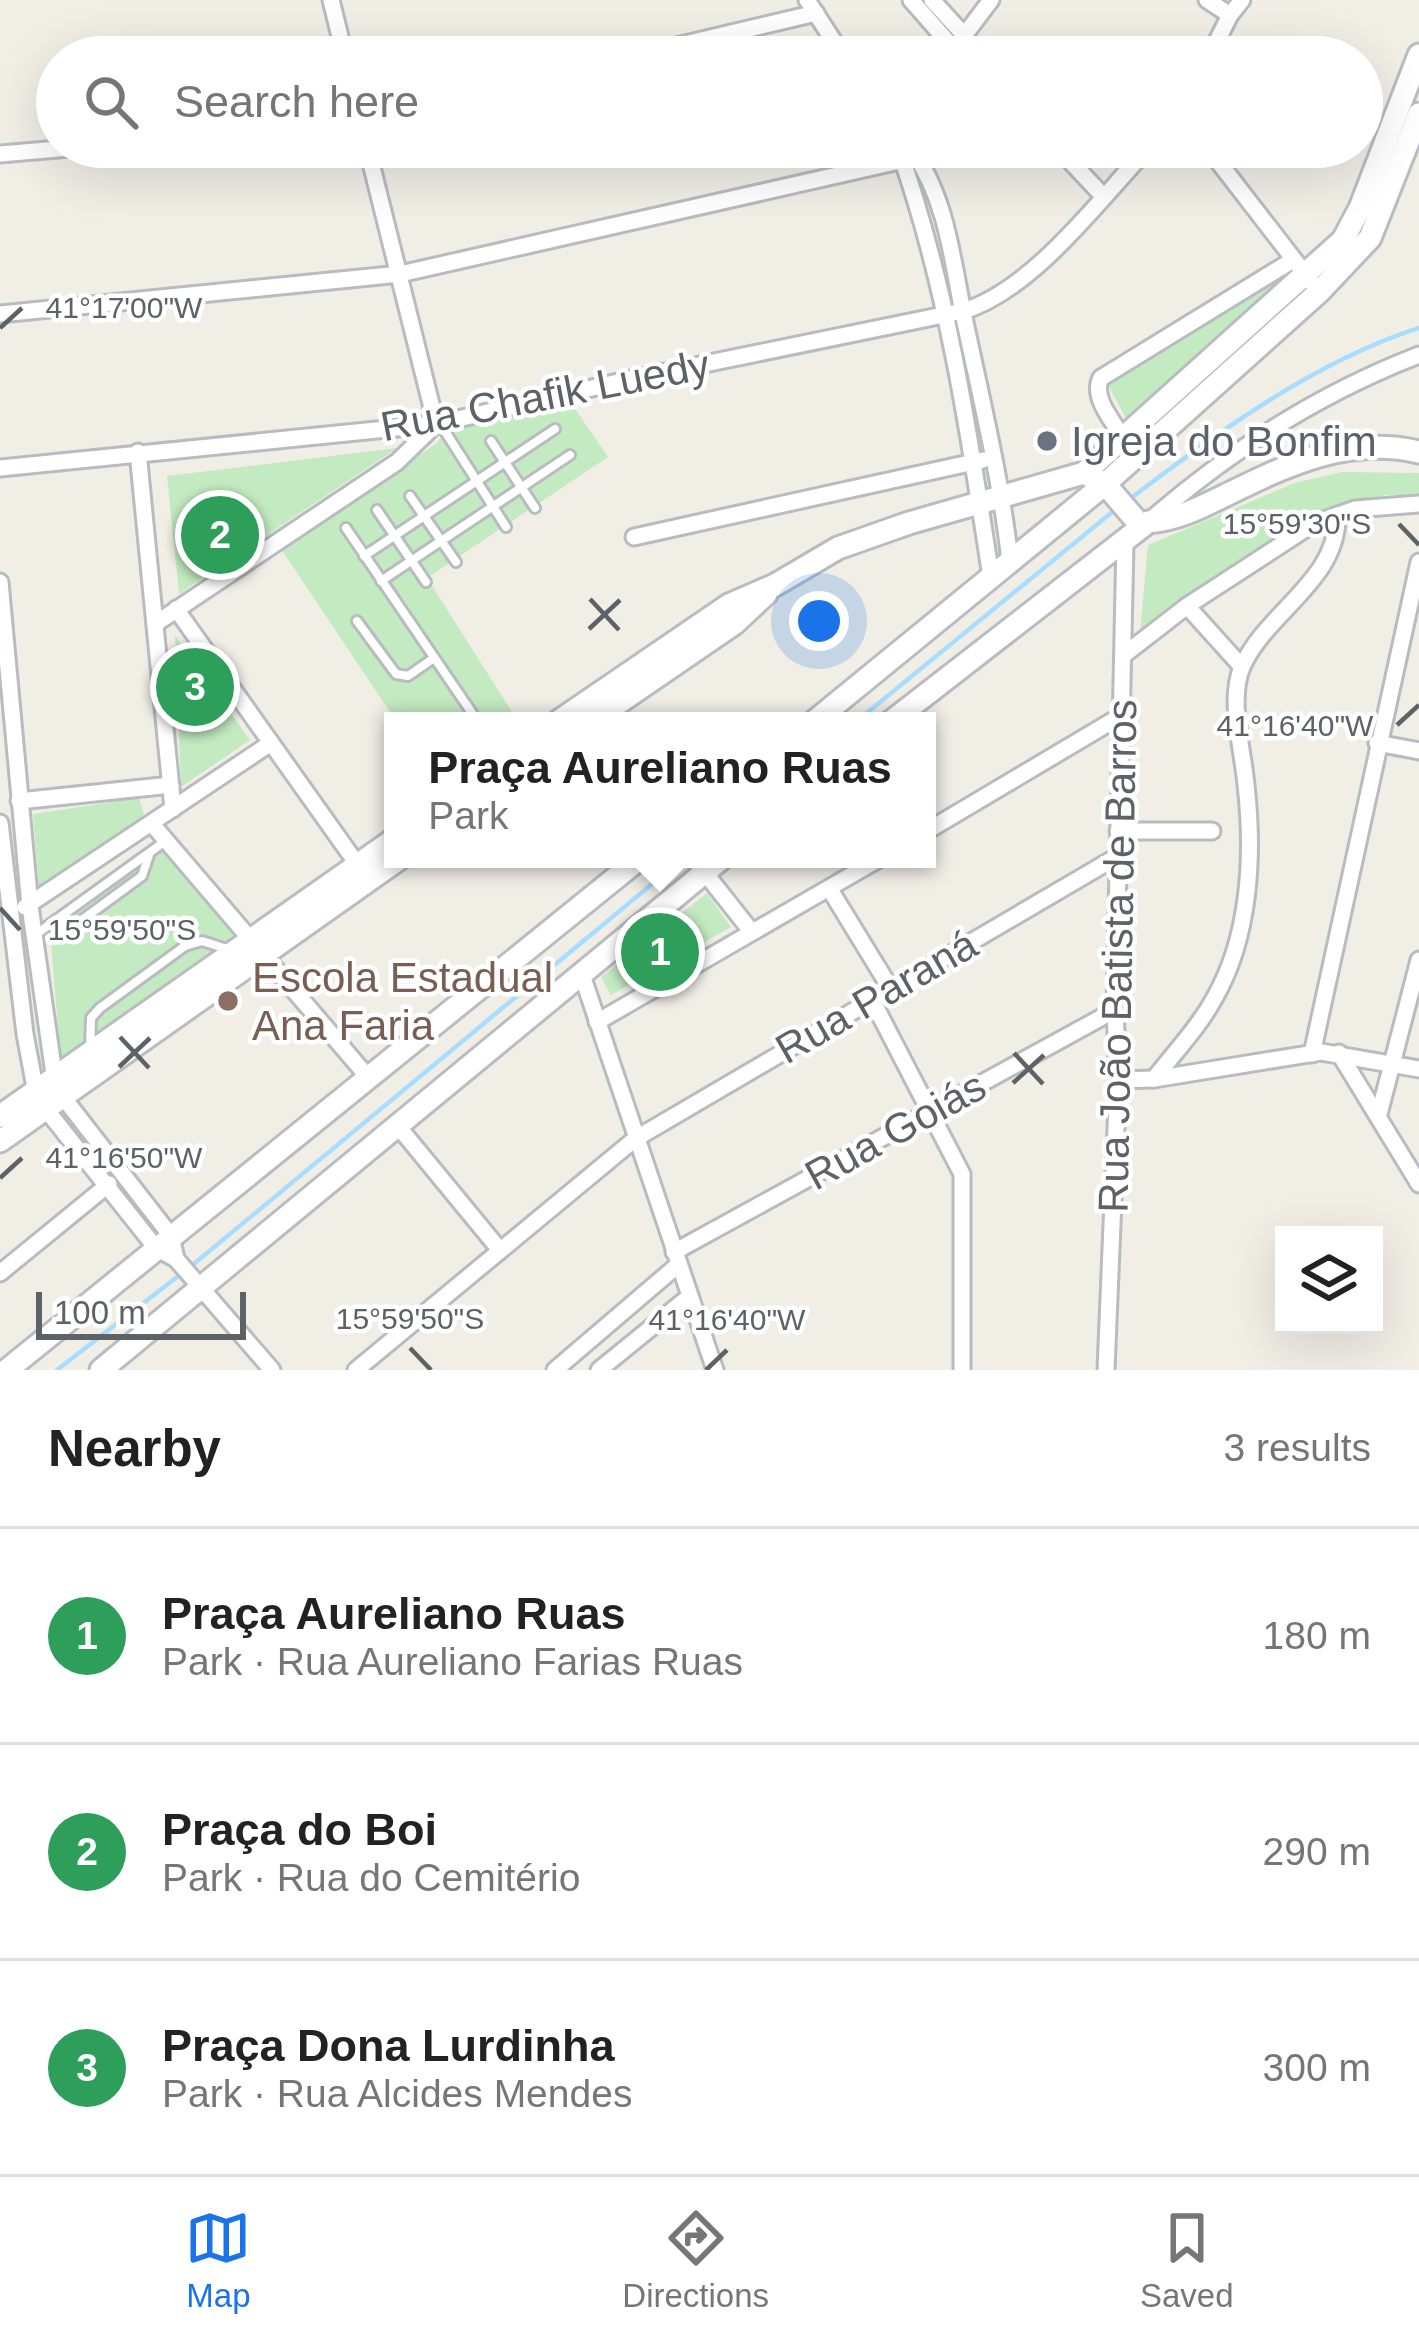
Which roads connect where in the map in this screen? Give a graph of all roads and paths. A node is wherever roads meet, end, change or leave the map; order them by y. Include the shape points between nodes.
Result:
1 (331, 0) edge
2 (910, 0) edge
3 (932, 0) edge
4 (991, 0) edge
5 (1207, 0) edge
6 (1242, 0) edge
7 (811, 6) edge
8 (1230, 15) junction
9 (340, 36) edge
10 (705, 36) edge
11 (830, 36) edge
12 (950, 36) edge
13 (956, 36) edge
14 (972, 36) edge
15 (1220, 36) edge
16 (1419, 56) edge
17 (1419, 114) edge
18 (1383, 146) edge
19 (36, 151) edge
20 (0, 154) edge
21 (372, 168) edge
22 (844, 168) edge
23 (911, 168) edge
24 (915, 168) edge
25 (1077, 168) edge
26 (1129, 168) edge
27 (1223, 168) edge
28 (1374, 168) edge
29 (1103, 196) junction
30 (400, 274) junction
31 (1306, 276) junction
32 (963, 311) junction
33 (0, 314) edge
34 (943, 314) junction
35 (1419, 355) edge
36 (438, 424) junction
37 (555, 429) dead end
38 (1123, 438) junction
39 (491, 441) dead end
40 (138, 452) junction
41 (1419, 452) edge
42 (570, 455) dead end
43 (994, 458) junction
44 (505, 462) junction
45 (974, 462) junction
46 (0, 468) edge
47 (1084, 473) junction
48 (477, 481) junction
49 (1105, 484) junction
50 (522, 488) junction
51 (410, 496) dead end
52 (1003, 498) junction
53 (980, 504) junction
54 (1419, 504) edge
55 (493, 507) junction
56 (535, 508) dead end
57 (377, 510) dead end
58 (1336, 515) junction
59 (424, 516) junction
60 (506, 527) dead end
61 (346, 528) dead end
62 (1138, 530) junction
63 (395, 536) junction
64 (634, 537) dead end
65 (441, 541) junction
66 (364, 556) junction
67 (412, 560) junction
68 (1010, 561) junction
69 (456, 562) dead end
70 (1419, 562) edge
71 (991, 577) junction
72 (381, 581) junction
73 (0, 582) edge
74 (426, 582) dead end
75 (1187, 606) junction
76 (176, 609) junction
77 (357, 621) dead end
78 (155, 624) junction
79 (2, 629) edge
80 (1125, 654) junction
81 (434, 658) junction
82 (1242, 667) junction
83 (471, 712) edge
84 (589, 712) edge
85 (826, 712) edge
86 (904, 712) edge
87 (1119, 717) junction
88 (272, 742) junction
89 (1377, 743) junction
90 (1419, 751) edge
91 (8, 760) edge
92 (171, 785) junction
93 (19, 801) junction
94 (173, 809) junction
95 (0, 824) edge
96 (152, 824) junction
97 (936, 825) edge
98 (1118, 830) junction
99 (1211, 831) dead end
100 (166, 841) junction
101 (384, 849) edge
102 (1118, 856) junction
103 (384, 865) edge
104 (629, 868) edge
105 (701, 868) edge
106 (710, 868) edge
107 (864, 868) edge
108 (363, 873) junction
109 (829, 889) junction
110 (30, 906) junction
111 (8, 908) junction
112 (752, 931) junction
113 (34, 936) junction
114 (250, 948) junction
115 (1419, 959) edge
116 (581, 975) junction
117 (890, 986) junction
118 (872, 998) junction
119 (1115, 1010) junction
120 (597, 1022) junction
121 (46, 1032) junction
122 (25, 1034) junction
123 (1339, 1053) junction
124 (89, 1054) junction
125 (1312, 1054) junction
126 (1393, 1067) junction
127 (1419, 1069) edge
128 (368, 1076) junction
129 (1154, 1079) junction
130 (1118, 1081) junction
131 (49, 1095) junction
132 (932, 1110) junction
133 (1379, 1114) junction
134 (0, 1116) edge
135 (397, 1125) junction
136 (635, 1139) junction
137 (0, 1141) edge
138 (121, 1174) junction
139 (1419, 1184) edge
140 (105, 1187) junction
141 (168, 1248) junction
142 (499, 1249) junction
143 (676, 1258) junction
144 (0, 1273) edge
145 (201, 1287) junction
146 (690, 1296) junction
147 (128, 1362) edge
148 (7, 1370) edge
149 (100, 1370) edge
150 (272, 1370) edge
151 (356, 1370) edge
152 (555, 1370) edge
153 (599, 1370) edge
154 (716, 1370) edge
155 (962, 1370) edge
156 (1106, 1370) edge

1 - 9 street
2 - 12 street
3 - 13 street
4 - 14 street
5 - 8 street
6 - 8 street
7 - 10 street
7 - 11 street
8 - 15 street
16 - 18 main road
17 - 31 main road via 1370,238
19 - 20 street
21 - 30 street
22 - 30 street
23 - 34 street
24 - 32 street via 943,219
25 - 29 street
26 - 29 street
27 - 31 street
28 - 31 main road via 1348,233
29 - 32 street via 1003,293
30 - 33 street
30 - 36 street
31 - 38 main road
31 - 38 street via 1101,378 1098,395
31 - 49 main road
32 - 34 street, Rua Chafik Luedy
32 - 43 street
34 - 36 street, Rua Chafik Luedy
34 - 45 street
35 - 62 street via 1286,419
36 - 40 street, Rua Chafik Luedy
36 - 48 lane
36 - 76 street via 397,462
37 - 44 lane
38 - 47 main road
39 - 44 lane
40 - 46 street, Rua Chafik Luedy
40 - 78 street
41 - 62 main road via 1339,448
42 - 50 lane
43 - 45 street
43 - 52 street
44 - 48 lane
44 - 50 lane
45 - 53 street
45 - 64 street
47 - 49 main road
47 - 52 main road
48 - 55 lane
48 - 59 lane
49 - 62 main road
49 - 68 main road
50 - 55 lane
50 - 56 lane
51 - 59 lane
52 - 53 main road
52 - 68 street
53 - 71 street
53 - 84 main road via 860,539 775,585 735,623
54 - 58 street
55 - 60 lane
55 - 65 lane
57 - 63 lane
58 - 75 street
58 - 82 street via 1327,556
59 - 63 lane
59 - 65 lane
61 - 66 lane
62 - 80 street, Rua João Batista de Barros
62 - 86 main road
63 - 66 lane
63 - 67 lane
65 - 67 lane
65 - 69 lane
66 - 72 lane
67 - 72 lane
67 - 74 lane
68 - 71 main road
70 - 89 street
71 - 85 main road
72 - 81 lane
73 - 79 street
75 - 80 street
75 - 82 street
76 - 78 street
76 - 88 street
77 - 81 lane via 396,674 408,676
78 - 92 street
79 - 91 street
80 - 87 street, Rua João Batista de Barros
81 - 83 lane
82 - 129 street via 1243,920 1216,997
87 - 97 street
87 - 98 street, Rua João Batista de Barros
88 - 94 street
88 - 108 street
89 - 90 street
89 - 125 street
91 - 93 street
92 - 93 street
92 - 94 street
93 - 110 street
94 - 96 street
95 - 111 street
96 - 100 street
96 - 110 street
98 - 99 street
98 - 102 street, Rua João Batista de Barros
100 - 113 lane via 149,853 145,874 70,927 55,921
100 - 114 street
101 - 108 main road
102 - 117 street, Rua Paraná
102 - 119 street, Rua João Batista de Barros
103 - 108 main road
104 - 128 main road
105 - 116 main road
106 - 112 street
107 - 109 street
108 - 114 main road
109 - 112 street
109 - 117 street
110 - 111 street
110 - 113 street
111 - 122 street
112 - 120 street
113 - 121 street
114 - 124 main road
114 - 124 lane via 202,940 185,946 95,1012
114 - 128 street
114 - 131 main road
115 - 126 street
116 - 120 street
116 - 135 main road
117 - 118 street, Rua Paraná
118 - 132 street
118 - 136 street, Rua Paraná
119 - 130 street, Rua João Batista de Barros
119 - 132 street, Rua Goiás
120 - 136 street
121 - 122 street
121 - 131 street
122 - 131 street
123 - 125 street
123 - 126 street
123 - 133 street
124 - 131 main road
125 - 129 street
126 - 127 street
126 - 133 street
128 - 141 main road
129 - 130 street
130 - 156 street, Rua João Batista de Barros
131 - 134 main road
131 - 137 main road
131 - 138 street
131 - 140 street
132 - 143 street, Rua Goiás
132 - 155 street via 963,1184
133 - 139 street
135 - 142 street
135 - 145 main road
136 - 142 street, Rua Paraná
136 - 143 street
138 - 140 street
138 - 141 street
140 - 141 street
140 - 144 street
141 - 145 street
141 - 148 main road
142 - 151 street, Rua Paraná
143 - 146 street
143 - 152 street, Rua Goiás
145 - 147 main road
145 - 150 street
146 - 153 street
146 - 154 street
147 - 149 main road

